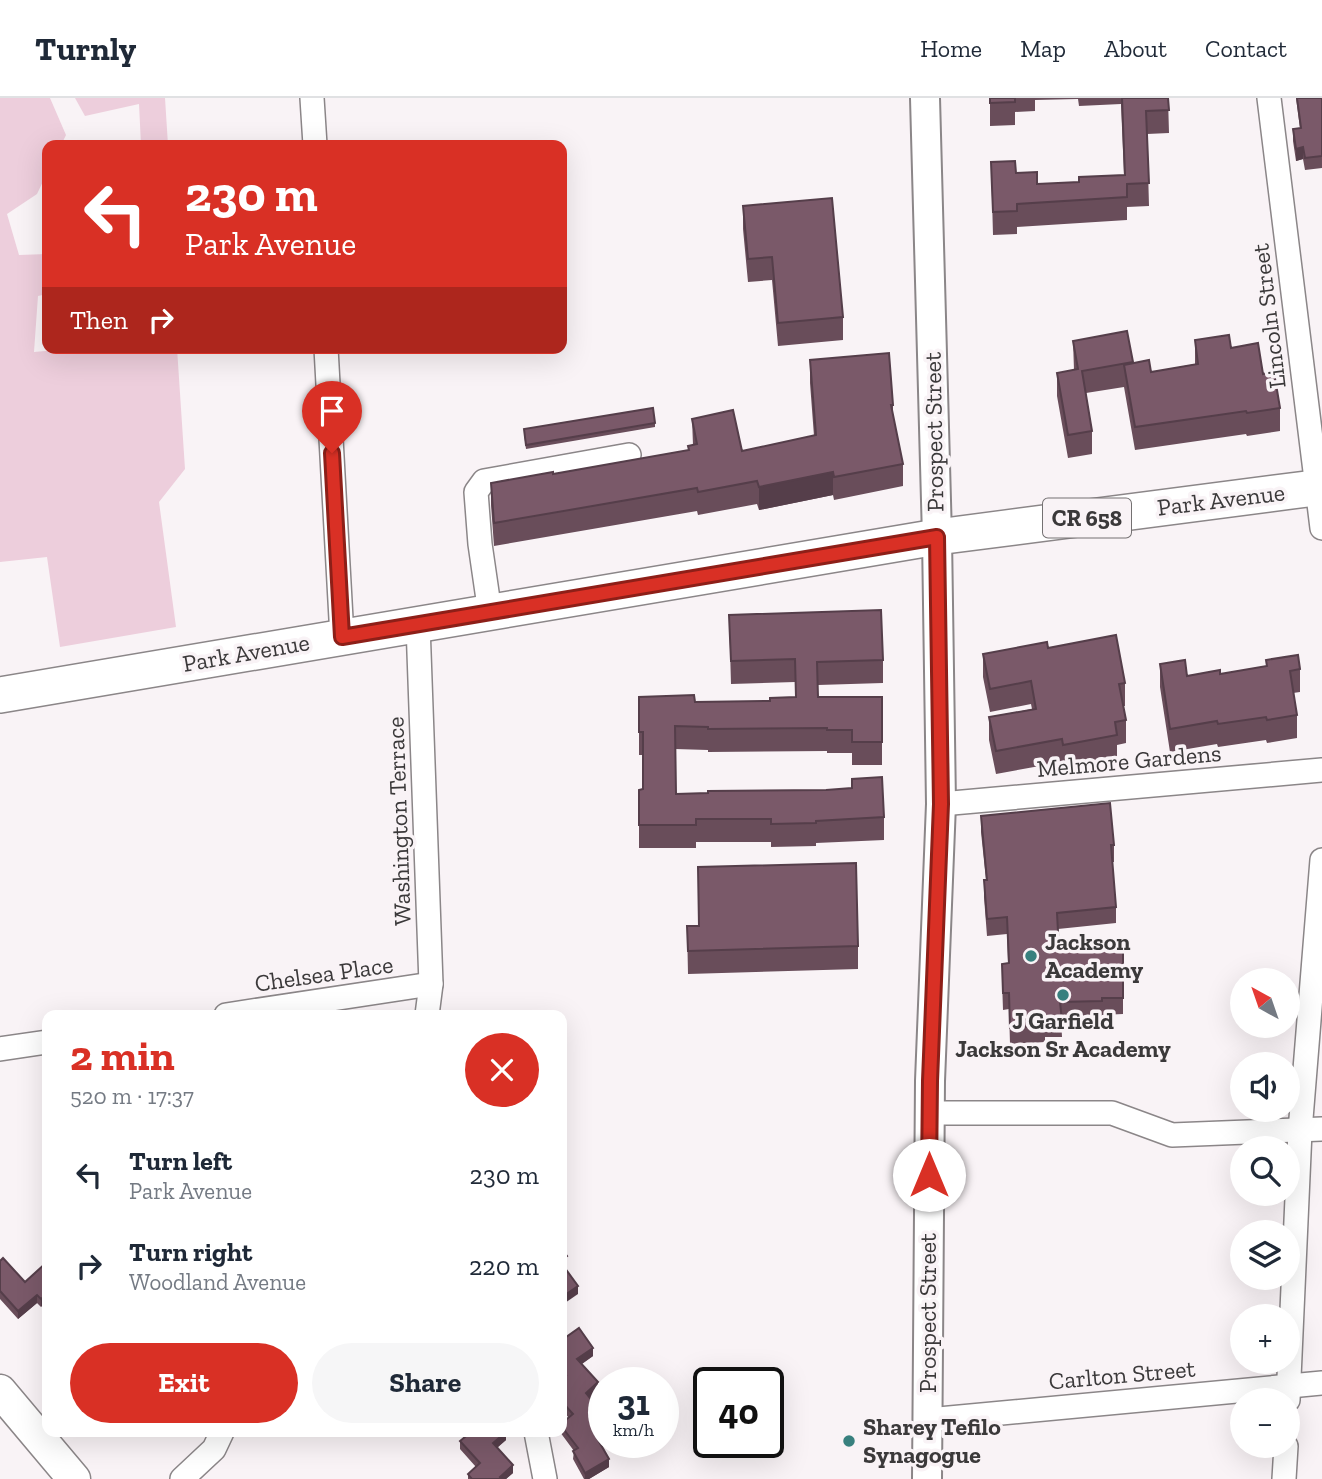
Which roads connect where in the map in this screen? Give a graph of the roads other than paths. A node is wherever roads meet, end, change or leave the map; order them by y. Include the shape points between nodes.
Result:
1 (312, 98) edge
2 (925, 98) edge
3 (1269, 98) edge
4 (315, 140) edge
5 (326, 354) edge
6 (629, 455) dead end
7 (1319, 488) edge
8 (1322, 528) edge
9 (937, 537) junction
10 (490, 613) junction
11 (418, 625) junction
12 (342, 637) junction
13 (0, 695) edge
14 (1322, 770) edge
15 (941, 804) junction
16 (1322, 860) edge
17 (431, 984) junction
18 (259, 1010) edge
19 (428, 1010) edge
20 (42, 1043) edge
21 (0, 1049) edge
22 (930, 1113) junction
23 (1311, 1130) edge
24 (1322, 1382) edge
25 (1288, 1388) edge
26 (1300, 1389) edge
27 (0, 1391) edge
28 (1230, 1397) edge
29 (928, 1420) junction
30 (220, 1437) edge
31 (537, 1437) edge
32 (1285, 1458) edge
33 (74, 1479) edge
34 (182, 1479) edge
35 (545, 1479) edge
36 (927, 1479) edge
37 (1284, 1479) edge

1 - 4 street
2 - 9 street, Prospect Street
3 - 7 street, Lincoln Street
5 - 12 street
6 - 10 street via 484,481 476,492
7 - 8 street, Lincoln Street
7 - 9 main road, Park Avenue / CR 658
9 - 10 main road, Park Avenue / CR 658
9 - 15 street, Prospect Street
10 - 11 main road, Park Avenue / CR 658
11 - 12 main road, Park Avenue / CR 658
11 - 17 street, Washington Terrace
12 - 13 main road, Park Avenue / CR 658
14 - 15 street, Melmore Gardens
15 - 22 street, Prospect Street
16 - 23 street
17 - 18 street, Chelsea Place
17 - 19 street, Washington Terrace
20 - 21 street
22 - 23 street via 1112,1113 1172,1135
22 - 29 street, Prospect Street
23 - 25 street
24 - 26 street, Carlton Street
27 - 33 main road
28 - 29 street, Carlton Street
29 - 36 street, Prospect Street
30 - 34 street via 214,1449
31 - 35 street
32 - 37 street

